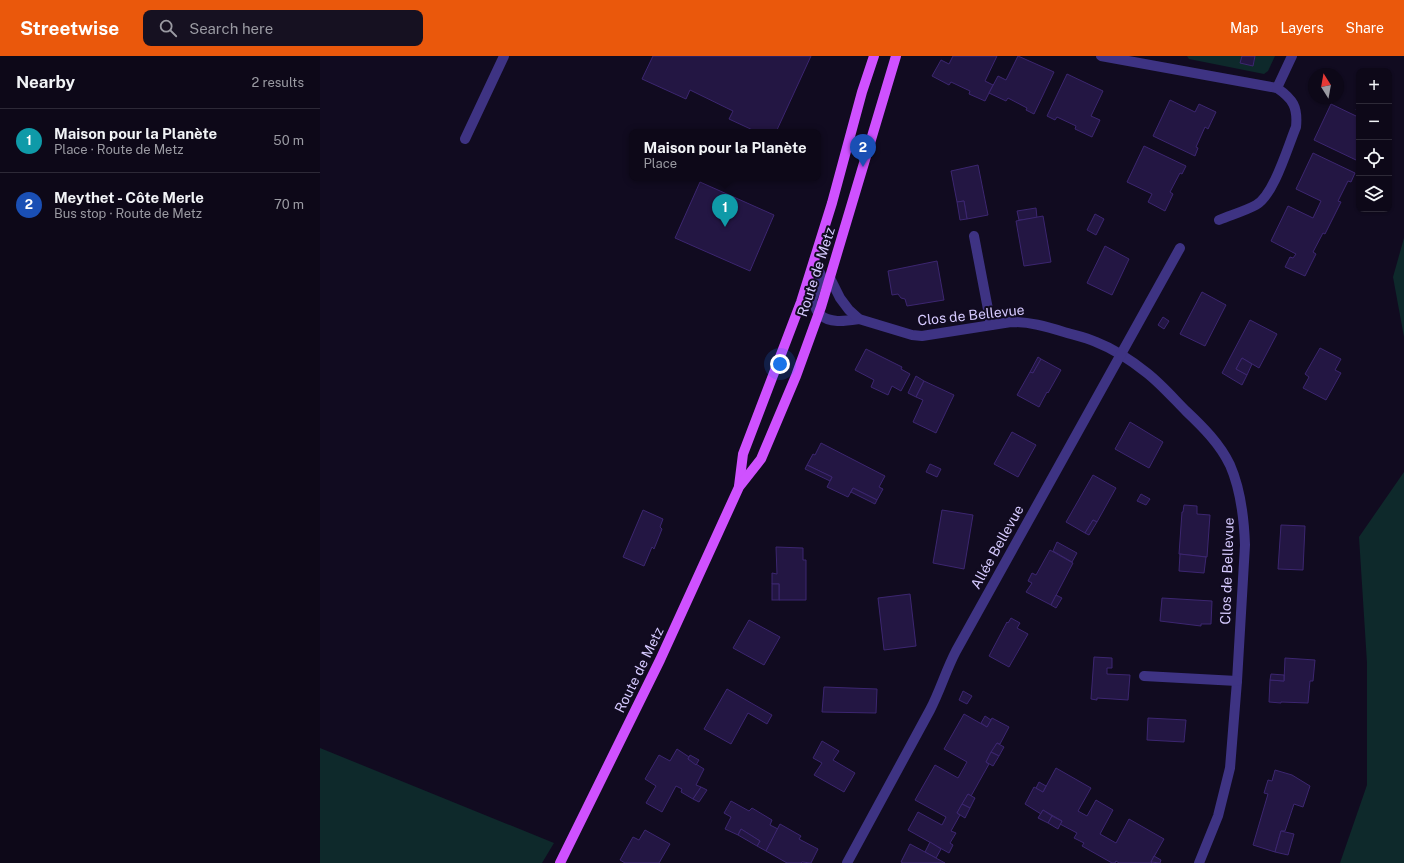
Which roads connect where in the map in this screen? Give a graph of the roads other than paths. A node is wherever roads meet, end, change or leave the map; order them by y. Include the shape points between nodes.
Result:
1 (504, 56) edge
2 (874, 56) edge
3 (896, 56) edge
4 (1101, 56) edge
5 (1292, 56) edge
6 (1277, 88) junction
7 (465, 139) dead end
8 (1219, 220) dead end
9 (974, 236) dead end
10 (1180, 248) dead end
11 (814, 261) junction
12 (830, 278) junction
13 (818, 314) junction
14 (859, 319) junction
15 (991, 325) junction
16 (1120, 354) junction
17 (739, 487) junction
18 (1144, 676) dead end
19 (1237, 681) junction
20 (560, 863) edge
21 (847, 863) edge
22 (1199, 863) edge

1 - 7 street
2 - 11 main road, Route de Metz
3 - 12 main road, Route de Metz
4 - 6 street
5 - 6 street
6 - 8 street via 1288,95 1297,116 1296,127 1271,188 1257,205
9 - 15 street
10 - 16 street, Allée Bellevue
11 - 13 street via 820,275 812,300
11 - 17 main road, Route de Metz via 743,454
12 - 13 main road, Route de Metz
12 - 14 street, Clos de Bellevue via 840,298
13 - 14 street, Clos de Bellevue via 836,321
13 - 17 main road, Route de Metz via 796,376 761,459
14 - 15 street, Clos de Bellevue via 915,336
15 - 16 street, Clos de Bellevue via 1018,322 1039,324 1096,342
16 - 19 street, Clos de Bellevue via 1148,373 1199,424 1215,441 1230,465 1240,495 1245,527
16 - 21 street, Allée Bellevue via 956,651 930,710
17 - 20 main road, Route de Metz via 660,660
18 - 19 street
19 - 22 street, Clos de Bellevue via 1230,768 1218,816

